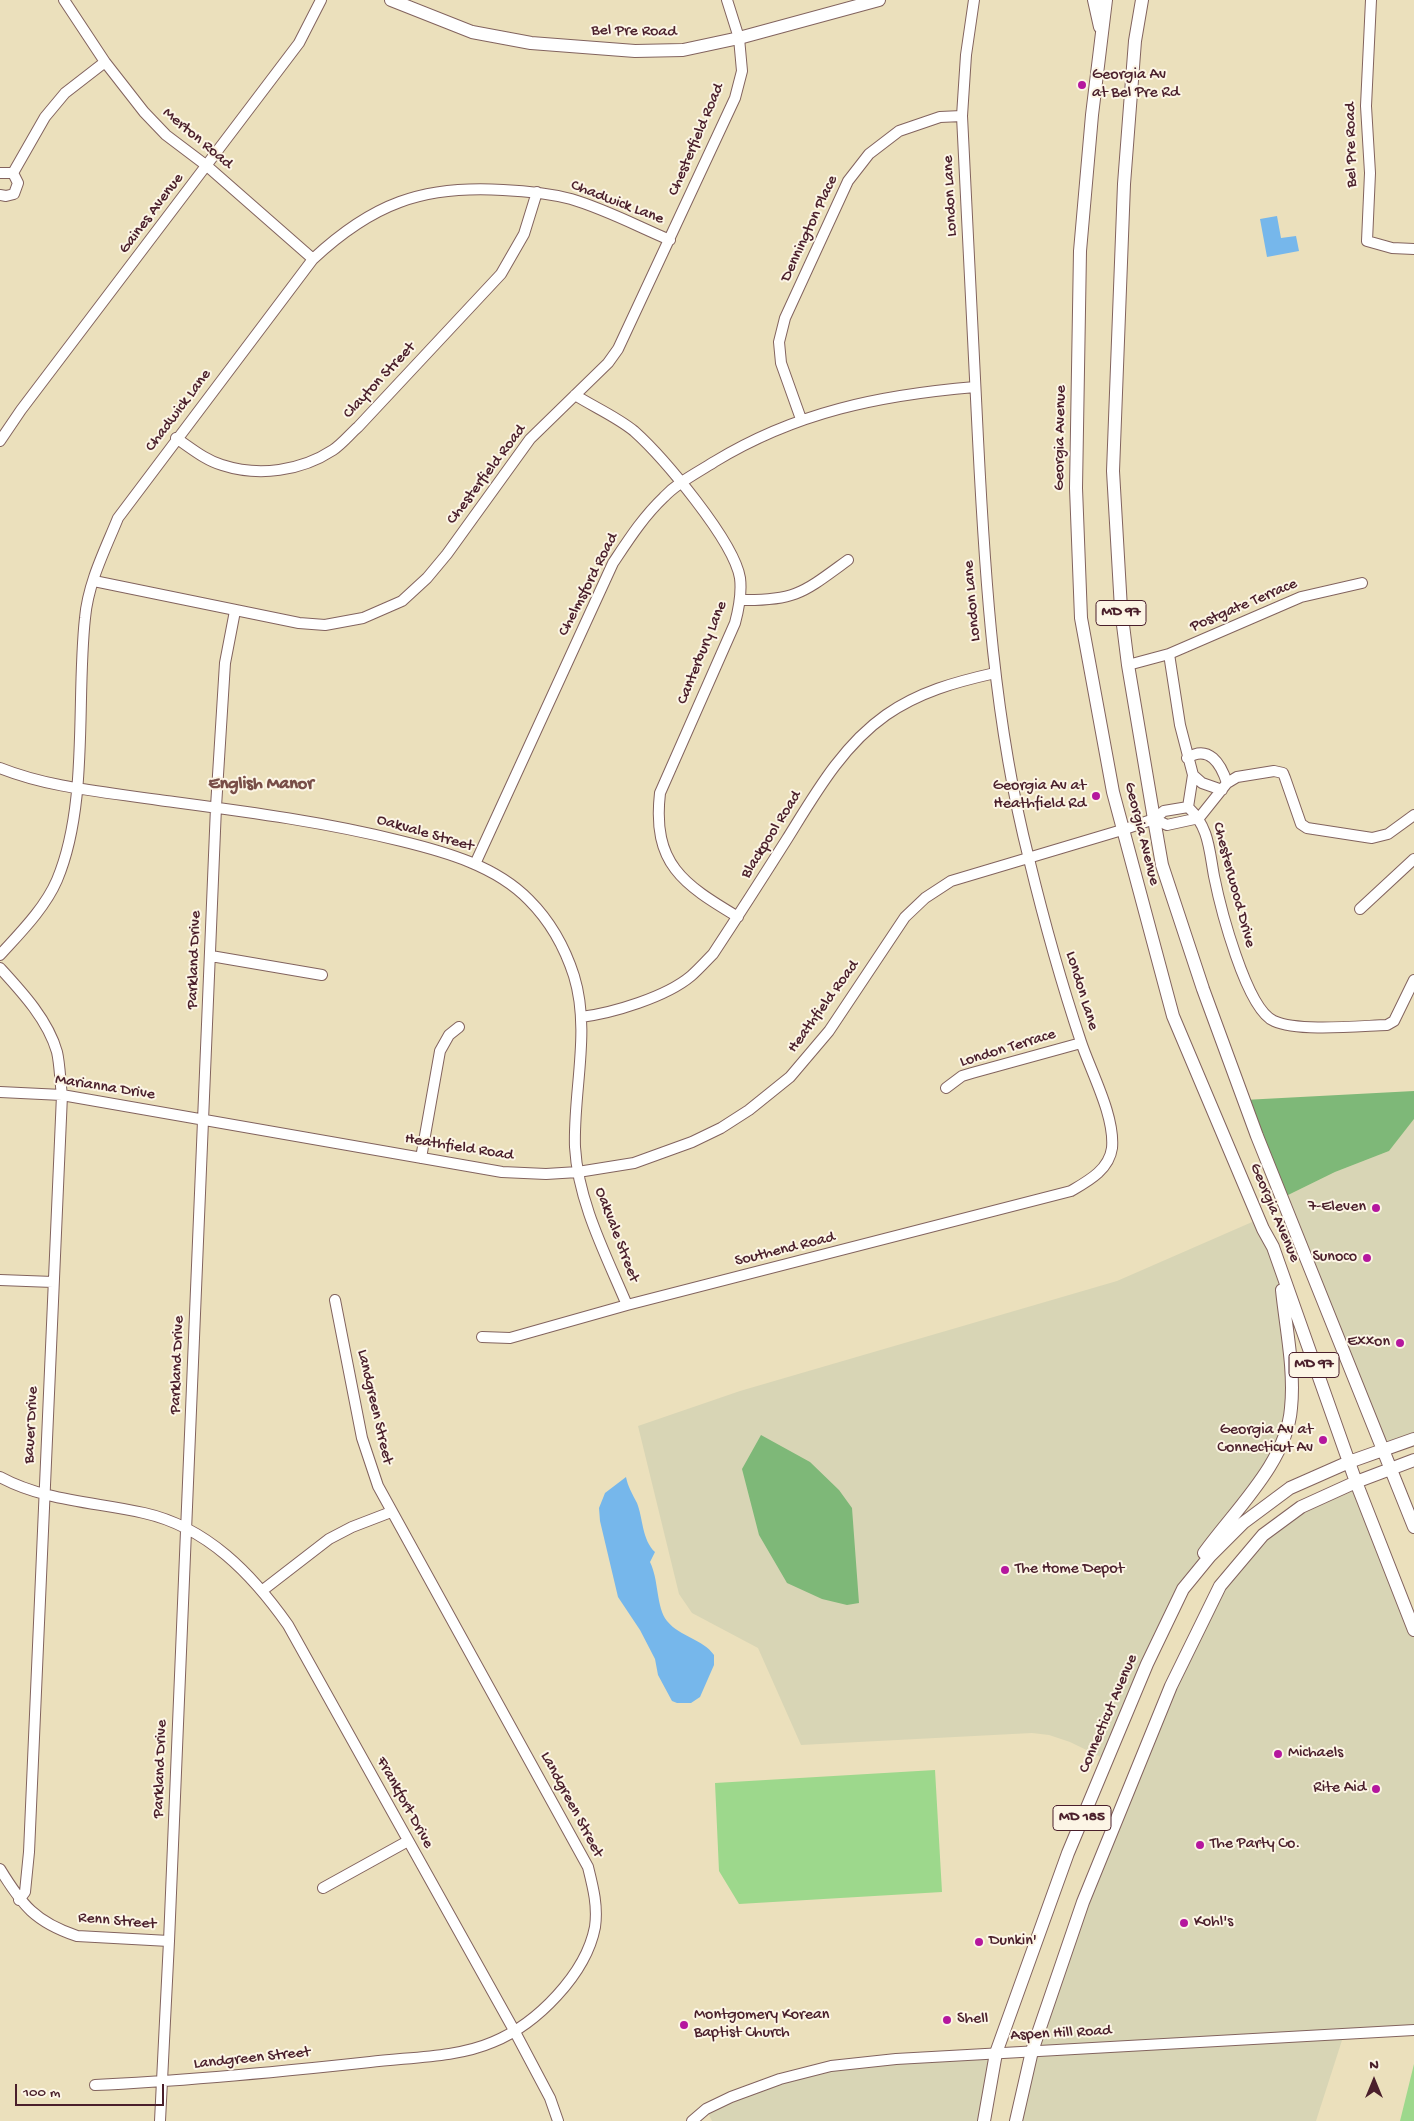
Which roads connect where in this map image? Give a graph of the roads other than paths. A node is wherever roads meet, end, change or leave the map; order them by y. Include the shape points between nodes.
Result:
1 (64, 0) edge
2 (321, 0) edge
3 (391, 0) edge
4 (726, 0) edge
5 (879, 0) edge
6 (974, 0) edge
7 (1094, 0) edge
8 (1106, 0) edge
9 (1142, 0) edge
10 (1147, 0) edge
11 (1371, 0) edge
12 (1136, 36) junction
13 (738, 38) junction
14 (1102, 41) junction
15 (106, 62) junction
16 (962, 116) junction
17 (207, 166) junction
18 (0, 173) edge
19 (13, 174) junction
20 (537, 192) junction
21 (0, 195) edge
22 (670, 240) junction
23 (1414, 249) edge
24 (313, 259) junction
25 (975, 387) junction
26 (575, 395) junction
27 (801, 419) junction
28 (176, 438) junction
29 (0, 442) edge
30 (682, 482) junction
31 (848, 560) dead end
32 (94, 580) junction
33 (1362, 582) dead end
34 (741, 600) junction
35 (235, 611) junction
36 (1169, 654) junction
37 (1128, 665) junction
38 (995, 673) junction
39 (1187, 758) junction
40 (0, 768) edge
41 (1193, 776) junction
42 (1224, 786) junction
43 (76, 788) junction
44 (216, 807) junction
45 (1188, 808) junction
46 (1414, 815) edge
47 (1199, 818) junction
48 (1154, 819) junction
49 (1122, 830) junction
50 (1028, 857) junction
51 (1414, 859) edge
52 (475, 864) junction
53 (1360, 909) dead end
54 (738, 917) junction
55 (0, 955) edge
56 (211, 956) junction
57 (0, 968) edge
58 (322, 975) dead end
59 (1414, 980) edge
60 (581, 1017) junction
61 (459, 1027) dead end
62 (1081, 1043) junction
63 (946, 1088) dead end
64 (0, 1092) edge
65 (62, 1095) junction
66 (204, 1119) junction
67 (420, 1158) junction
68 (578, 1172) junction
69 (1093, 1178) joint
70 (1280, 1268) junction
71 (0, 1280) edge
72 (53, 1282) junction
73 (335, 1300) dead end
74 (627, 1305) junction
75 (482, 1337) dead end
76 (1414, 1439) edge
77 (1383, 1451) junction
78 (1414, 1460) edge
79 (1349, 1462) junction
80 (1391, 1470) junction
81 (0, 1477) edge
82 (1356, 1482) junction
83 (43, 1495) junction
84 (391, 1512) junction
85 (1414, 1527) edge
86 (186, 1529) junction
87 (1183, 1589) junction
88 (263, 1590) junction
89 (1414, 1630) edge
90 (408, 1841) junction
91 (0, 1869) edge
92 (323, 1888) dead end
93 (19, 1900) junction
94 (170, 1941) junction
95 (1414, 2030) edge
96 (515, 2032) junction
97 (1032, 2051) junction
98 (996, 2053) junction
99 (160, 2082) junction
100 (95, 2085) dead end
101 (160, 2121) edge
102 (558, 2121) edge
103 (692, 2121) edge
104 (984, 2121) edge
105 (1016, 2121) edge

1 - 15 street, Merton Road
2 - 17 street, Gaines Avenue via 299,43
3 - 13 main road, Bel Pre Road via 472,32 531,44 635,51 682,50
4 - 13 street, Chesterfield Road
5 - 13 main road, Bel Pre Road
6 - 16 street, London Lane
7 - 14 main road
8 - 14 main road, Georgia Avenue / MD 97
9 - 12 main road, Georgia Avenue / MD 97
10 - 12 main road
11 - 23 street, Bel Pre Road via 1366,106 1370,173 1367,240 1392,248
12 - 37 main road, Georgia Avenue / MD 97 via 1124,184 1113,471 1121,609
13 - 22 street, Chesterfield Road via 742,71 735,98
14 - 49 main road, Georgia Avenue / MD 97 via 1080,252 1077,568 1081,618
15 - 17 street, Merton Road via 166,135
15 - 19 street via 65,93 45,117
16 - 25 street, London Lane
16 - 27 street, Dennington Place via 940,117 899,131 868,154 848,181 785,318 779,342 786,382
17 - 24 street, Merton Road
17 - 29 street, Gaines Avenue
18 - 19 street
19 - 21 street via 18,183 16,191 10,196
20 - 22 street, Chadwick Lane via 596,208
20 - 24 street, Chadwick Lane via 468,188 439,190 410,198 356,223
20 - 28 street, Clayton Street via 524,234 501,274 333,450 284,470 252,471 223,466 203,457
22 - 26 street, Chesterfield Road via 618,349
24 - 28 street, Chadwick Lane
25 - 27 street, Chelmsford Road via 870,400
25 - 38 street, London Lane via 984,562
26 - 30 street, Canterbury Lane via 633,431
26 - 35 street, Chesterfield Road via 530,439 447,554 402,601 364,618 325,625 299,624
27 - 30 street, Chelmsford Road via 741,446
28 - 32 street, Chadwick Lane via 118,518
30 - 34 street, Canterbury Lane via 731,551 740,577
30 - 52 street, Chelmsford Road via 639,523 614,564
31 - 34 street via 812,587 792,597 773,601
32 - 35 street, Chesterfield Road
32 - 43 street, Chadwick Lane via 85,616
33 - 36 street, Postgate Terrace via 1281,605
34 - 54 street, Canterbury Lane via 735,624 660,793 657,819 666,854 685,882
35 - 44 street, Parkland Drive via 226,663
36 - 37 street, Postgate Terrace
36 - 39 street
37 - 48 main road, Georgia Avenue / MD 97
38 - 50 street, London Lane via 1008,763
38 - 54 street, Blackpool Road via 927,692 885,716 853,744 825,778
39 - 41 street
39 - 42 street via 1198,753 1216,759
40 - 43 street, Oakvale Street
41 - 42 street via 1202,783
41 - 45 street
42 - 46 street via 1237,777 1253,773 1283,773 1301,824 1324,832 1380,837
42 - 47 street
43 - 44 street, Oakvale Street
43 - 55 street, Chadwick Lane via 70,846 56,882 31,921
44 - 52 street, Oakvale Street via 353,829
44 - 56 street, Parkland Drive
45 - 47 street
45 - 48 street via 1164,811
47 - 48 street via 1167,824
47 - 59 street, Chesterwood Drive via 1205,831 1224,923 1257,1004 1269,1018 1275,1022 1305,1026 1387,1025 1394,1021
48 - 49 street, Heathfield Road
48 - 77 main road, Georgia Avenue / MD 97 via 1162,865 1202,990
49 - 50 street, Heathfield Road
49 - 70 main road, Georgia Avenue / MD 97 via 1173,1016
50 - 62 street, London Lane
50 - 68 street, Heathfield Road via 951,881 925,898 905,917 829,1031 790,1077 749,1110 692,1142 634,1163
51 - 53 street
52 - 60 street, Oakvale Street via 516,889 547,920 568,959
54 - 60 street, Blackpool Road via 713,954 689,977 663,992 629,1005
56 - 58 street
56 - 66 street, Parkland Drive
57 - 65 street, Bauer Drive via 22,992 49,1032 57,1053
60 - 68 street, Oakvale Street via 575,1147
61 - 67 street via 449,1035 440,1051
62 - 63 street, London Terrace via 962,1076
62 - 69 street, London Lane via 1111,1125 1112,1150 1105,1165
64 - 65 street, Marianna Drive
65 - 66 street, Marianna Drive
65 - 72 street, Bauer Drive
66 - 67 street, Heathfield Road
66 - 86 street, Parkland Drive
67 - 68 street, Heathfield Road via 502,1172
68 - 74 street, Oakvale Street via 583,1197
69 - 74 street, Southend Road via 1055,1196
70 - 79 main road, Georgia Avenue / MD 97
70 - 87 main road via 1291,1382 1291,1409 1284,1439 1272,1463 1201,1557
71 - 72 street
72 - 83 street, Bauer Drive
73 - 84 street, Landgreen Street via 362,1438 378,1486
74 - 75 street, Southend Road via 510,1338
76 - 77 main road, Connecticut Avenue
77 - 79 main road, Connecticut Avenue / MD 185
77 - 80 main road, Georgia Avenue / MD 97
78 - 80 main road
79 - 82 main road, Georgia Avenue / MD 97
79 - 87 main road, Connecticut Avenue / MD 185 via 1309,1478 1275,1498 1225,1541
80 - 82 main road, MD 185
80 - 85 main road, Georgia Avenue / MD 97
81 - 83 street, Frankfort Drive
82 - 89 main road, Georgia Avenue / MD 97
82 - 97 main road, MD 185 via 1301,1506 1263,1535 1213,1598 1171,1686 1120,1808 1083,1902
83 - 86 street, Frankfort Drive via 144,1513 170,1520
83 - 93 street, Bauer Drive via 29,1852 25,1892
84 - 88 street via 329,1539
84 - 96 street, Landgreen Street via 577,1845 596,1895 595,1926 585,1958 561,1990
86 - 88 street, Frankfort Drive via 234,1560
86 - 94 street, Parkland Drive
87 - 98 main road, Connecticut Avenue / MD 185 via 1147,1664 1068,1853
88 - 90 street, Frankfort Drive via 288,1625
90 - 92 street
90 - 96 street, Frankfort Drive
91 - 93 street, Renn Street
93 - 94 street, Renn Street via 38,1918 77,1936
94 - 99 street, Parkland Drive
95 - 97 street, Aspen Hill Road
96 - 99 street, Landgreen Street via 491,2043 449,2053
96 - 102 street, Frankfort Drive via 550,2098
97 - 98 street, Aspen Hill Road
97 - 105 main road, MD 185
98 - 103 street, Aspen Hill Road via 831,2066 780,2079 731,2097 706,2108
98 - 104 main road, Connecticut Avenue / MD 185
99 - 100 street, Landgreen Street
99 - 101 street, Parkland Drive

